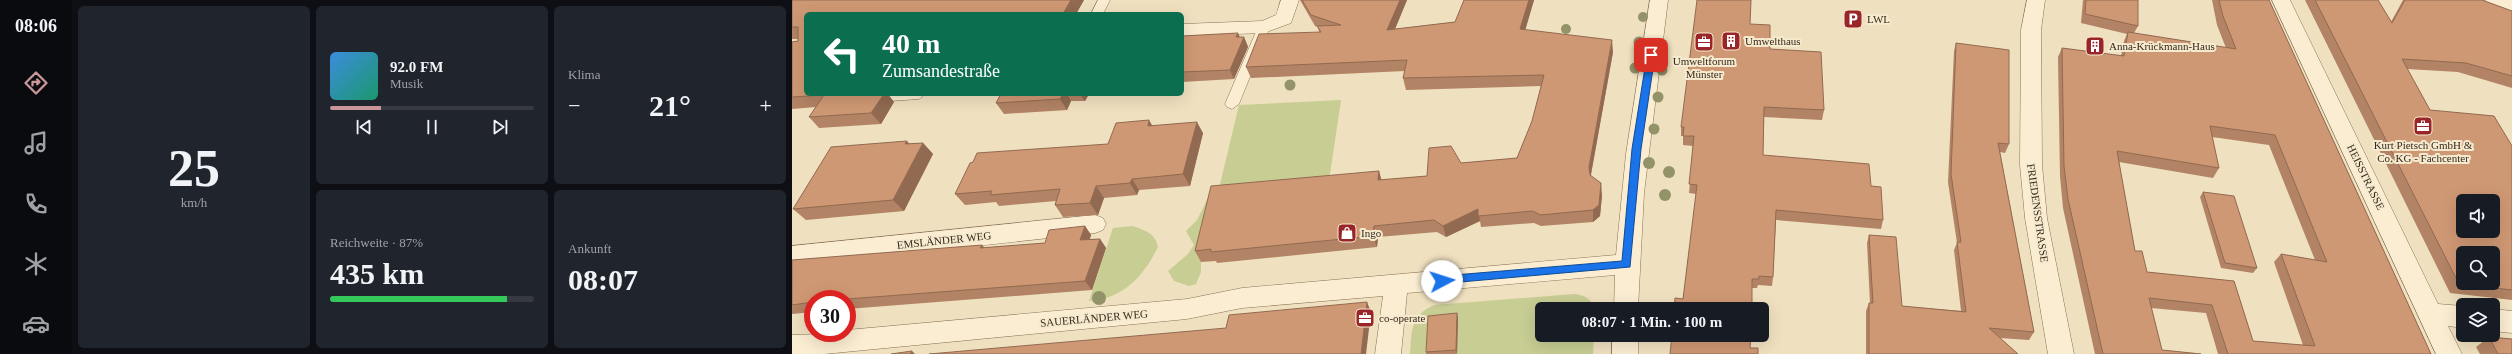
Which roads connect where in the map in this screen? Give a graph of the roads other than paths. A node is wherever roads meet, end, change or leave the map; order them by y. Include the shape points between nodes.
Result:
1 (1104, 0) edge
2 (1290, 0) edge
3 (1659, 0) edge
4 (2036, 0) edge
5 (2282, 0) edge
6 (2494, 0) edge
7 (2512, 6) edge
8 (1098, 12) edge
9 (1264, 26) junction
10 (1184, 30) edge
11 (858, 96) edge
12 (889, 96) edge
13 (1232, 104) dead end
14 (1095, 224) dead end
15 (792, 256) edge
16 (1626, 264) junction
17 (1396, 285) junction
18 (1626, 302) edge
19 (2431, 314) junction
20 (2456, 316) edge
21 (2500, 321) edge
22 (2512, 322) edge
23 (1625, 342) edge
24 (792, 346) edge
25 (2449, 353) edge
26 (1388, 354) edge
27 (1625, 354) edge
28 (2061, 354) edge

1 - 8 lane
2 - 9 street via 1284,18
3 - 16 street via 1636,149
4 - 28 street, FRIEDENSSTRASSE via 2031,30 2031,165 2036,218
5 - 19 street, HEISSTRASSE
6 - 7 street
9 - 10 street
9 - 13 lane
11 - 12 lane
14 - 15 street, EMSLÄNDER WEG
16 - 17 street, SAUERLÄNDER WEG
16 - 18 street
17 - 24 street, SAUERLÄNDER WEG via 1242,298 1187,309
17 - 26 street
19 - 20 street
19 - 25 street, HEISSTRASSE
21 - 22 street
23 - 27 street

